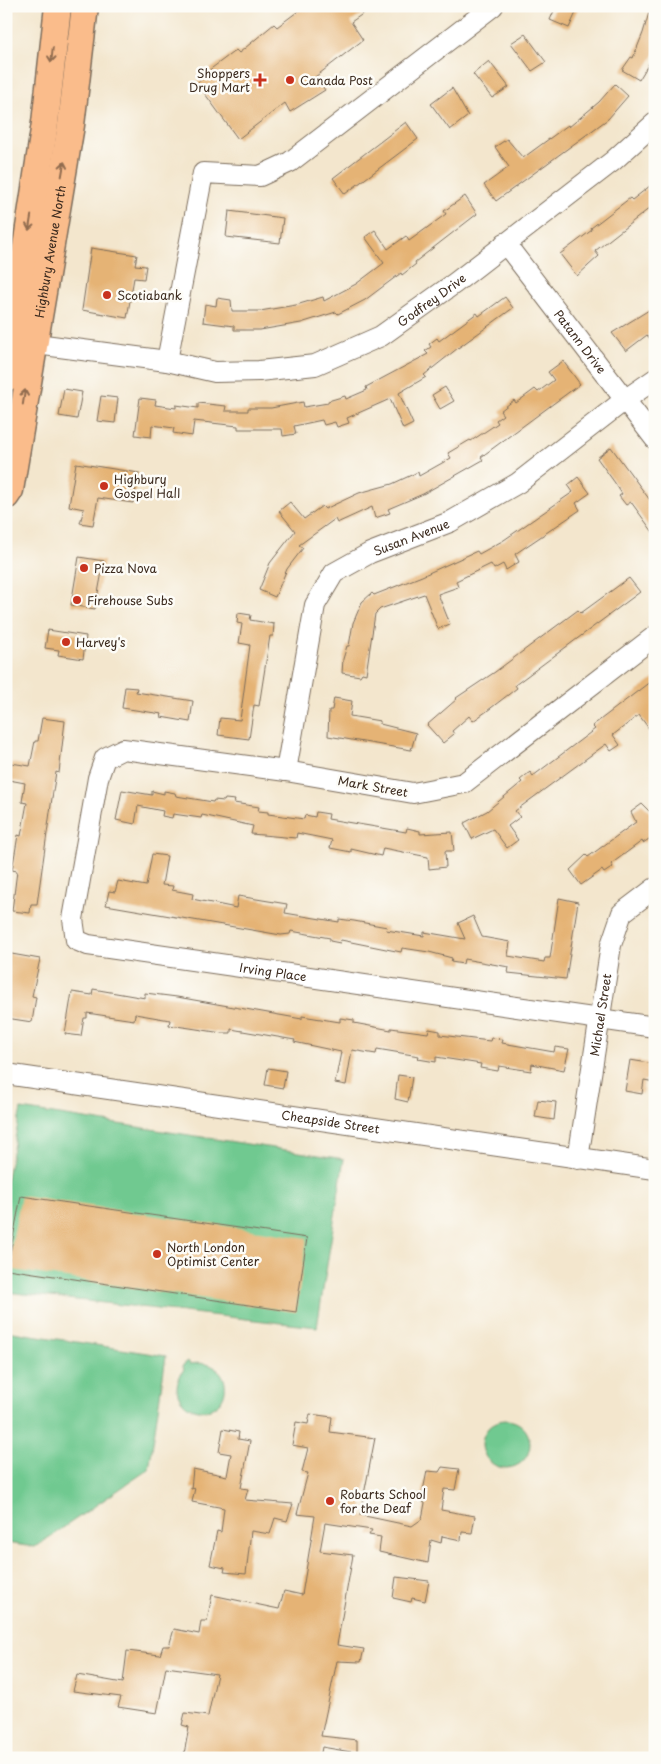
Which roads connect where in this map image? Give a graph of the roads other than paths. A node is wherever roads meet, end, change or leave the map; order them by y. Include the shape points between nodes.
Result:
1 (58, 6) edge
2 (85, 6) edge
3 (494, 6) edge
4 (655, 123) edge
5 (505, 243) junction
6 (22, 343) junction
7 (167, 361) junction
8 (6, 378) edge
9 (655, 379) edge
10 (626, 399) junction
11 (655, 439) edge
12 (6, 496) edge
13 (655, 636) edge
14 (105, 758) joint
15 (286, 771) junction
16 (655, 888) edge
17 (600, 1019) junction
18 (655, 1027) edge
19 (6, 1074) edge
20 (578, 1159) junction
21 (655, 1169) edge

1 -> 6 main road, Highbury Avenue North
6 -> 2 main road, Highbury Avenue North via 71,125
3 - 7 street via 290,162 260,176 203,173
4 - 5 street, Godfrey Drive via 613,161
5 - 7 street, Godfrey Drive via 381,336 315,365 215,372
5 - 10 street, Patann Drive
6 - 7 street, Godfrey Drive
6 - 8 main road, Highbury Avenue North
12 -> 6 main road, Highbury Avenue North via 10,490
9 - 10 street, Susan Avenue
10 - 11 street, Patann Drive
10 - 15 street, Susan Avenue via 518,483 450,522 370,553 334,573 315,605
13 - 15 street, Mark Street via 464,783 413,793
14 - 15 street, Mark Street via 123,749
14 - 17 street, Irving Place via 98,778 73,920 76,940 98,947
16 - 17 street, Michael Street via 622,914 611,945
17 - 18 street, Irving Place
17 - 20 street, Michael Street
19 - 20 street, Cheapside Street
20 - 21 street, Cheapside Street

